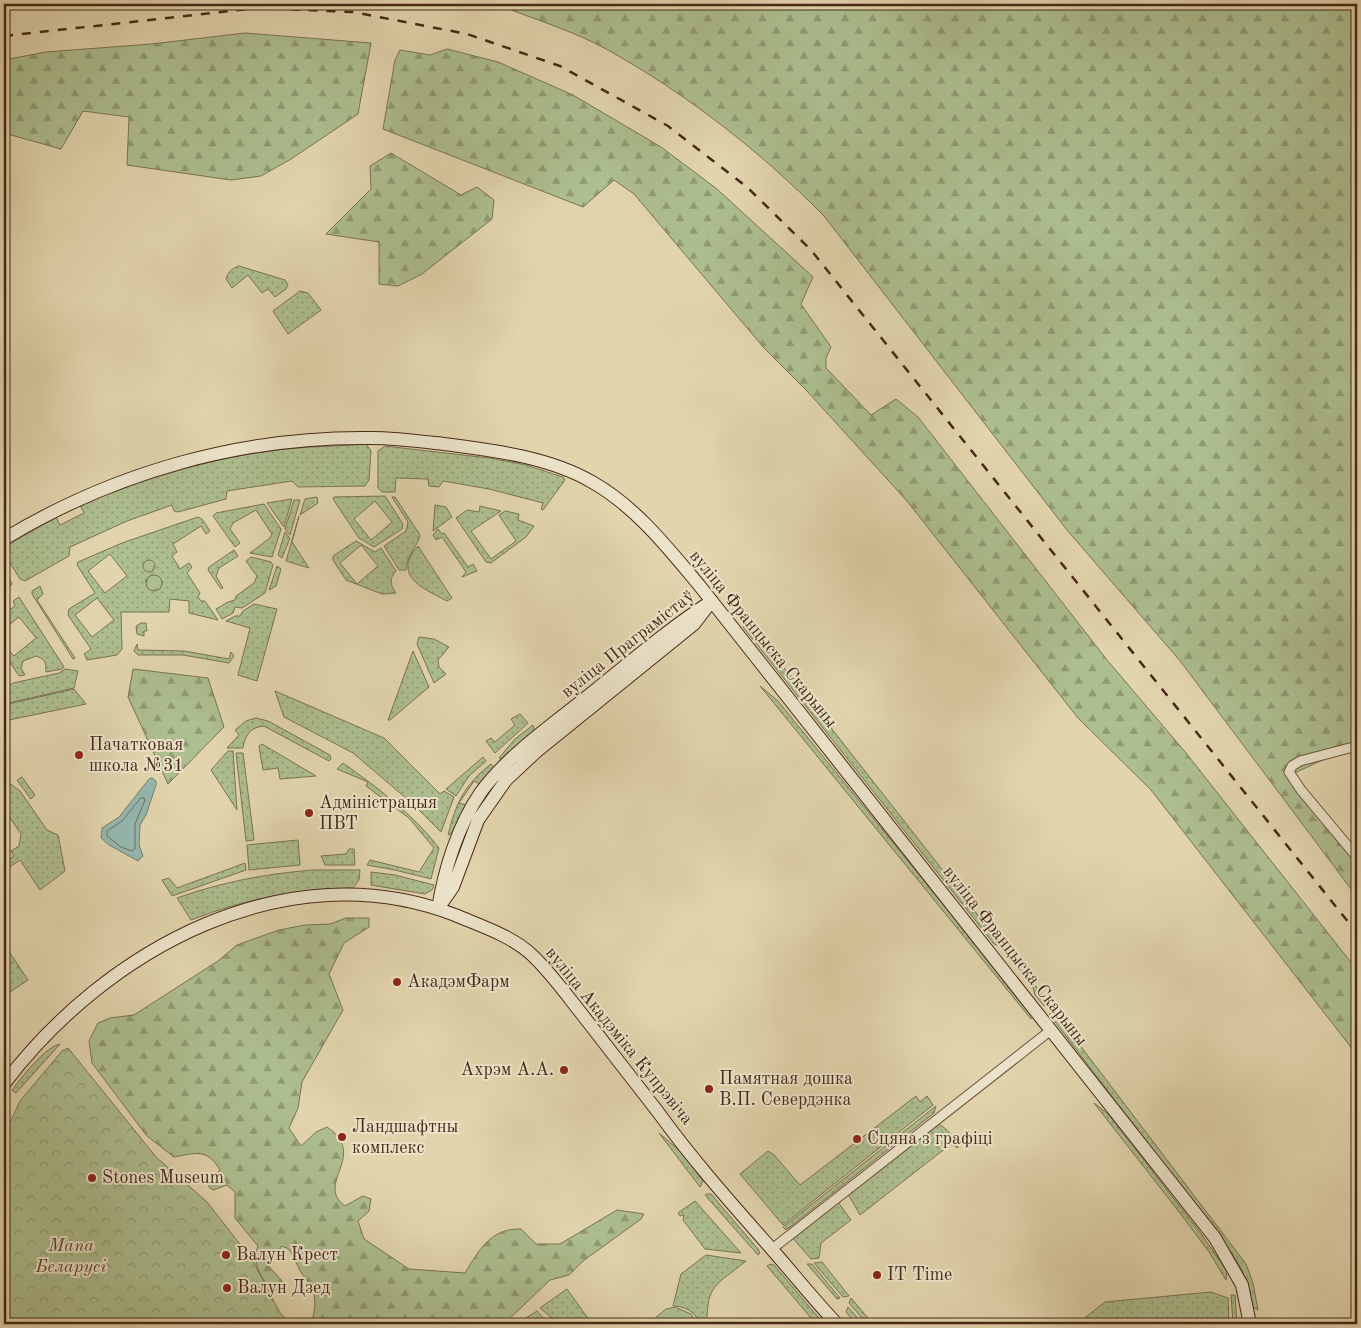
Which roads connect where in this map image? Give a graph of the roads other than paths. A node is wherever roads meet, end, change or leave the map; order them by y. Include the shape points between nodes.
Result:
1 (4, 539) edge
2 (712, 601) junction
3 (1357, 746) edge
4 (1357, 857) edge
5 (438, 909) junction
6 (1051, 1030) junction
7 (4, 1084) edge
8 (772, 1249) junction
9 (837, 1324) edge
10 (1250, 1324) edge

1 - 2 main road, вуліца Францыска Скарыны via 85,495 148,471 220,452 262,445 299,440 374,438 508,453 577,474 620,502 664,544
2 - 5 main road, вуліца Праграмістаў via 694,624 537,751 506,780 478,820 453,887
2 - 6 main road, вуліца Францыска Скарыны
3 - 4 street via 1300,761 1289,772
5 - 7 main road, вуліца Акадэміка Купрэвіча via 381,896 325,894 264,904 208,923 161,948 104,985 55,1027
5 - 8 main road, вуліца Акадэміка Купрэвіча via 510,939 532,954 681,1142
6 - 8 street
6 - 10 main road, вуліца Францыска Скарыны via 1226,1254 1242,1285
8 - 9 main road, вуліца Акадэміка Купрэвіча

